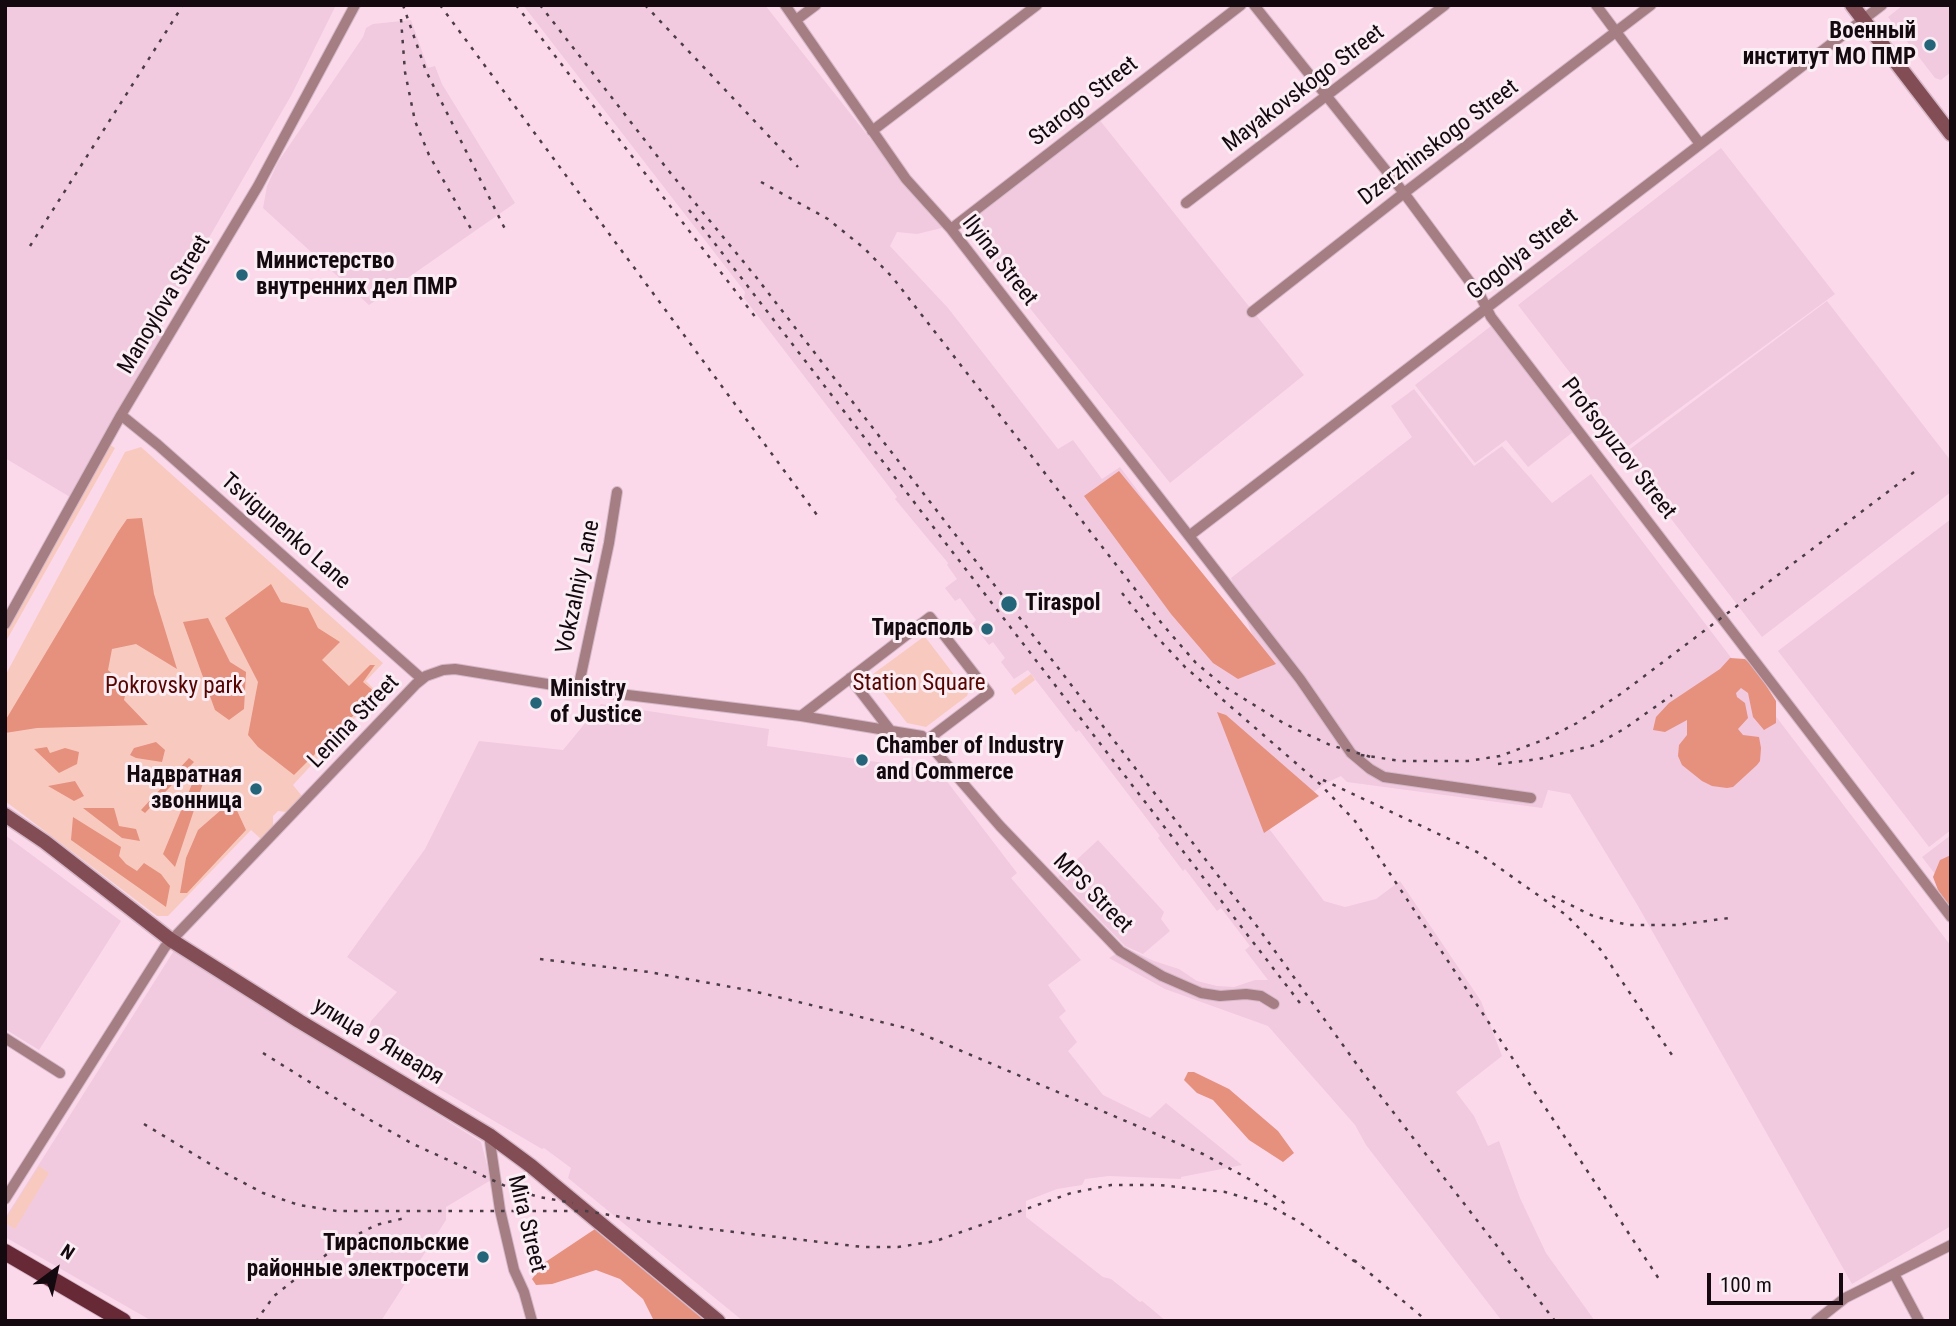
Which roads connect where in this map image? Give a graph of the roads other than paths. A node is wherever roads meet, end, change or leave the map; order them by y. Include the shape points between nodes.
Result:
1 (355, 5) edge
2 (785, 5) edge
3 (816, 5) edge
4 (1037, 5) edge
5 (1241, 5) edge
6 (1254, 5) edge
7 (1445, 5) edge
8 (1596, 5) edge
9 (1651, 5) edge
10 (1852, 5) edge
11 (1882, 5) edge
12 (796, 20) junction
13 (1863, 20) junction
14 (1616, 32) junction
15 (1328, 96) junction
16 (872, 131) junction
17 (1951, 134) edge
18 (1700, 144) junction
19 (1404, 193) junction
20 (1186, 203) dead end
21 (951, 229) junction
22 (1487, 307) junction
23 (1252, 313) dead end
24 (121, 415) junction
25 (617, 492) dead end
26 (1189, 536) junction
27 (5, 624) edge
28 (850, 678) junction
29 (422, 679) junction
30 (578, 688) junction
31 (801, 716) junction
32 (890, 730) junction
33 (927, 740) junction
34 (1531, 798) dead end
35 (5, 815) edge
36 (1951, 918) edge
37 (171, 940) junction
38 (1274, 1004) dead end
39 (5, 1038) edge
40 (60, 1073) dead end
41 (489, 1135) junction
42 (5, 1199) edge
43 (1951, 1245) edge
44 (5, 1252) edge
45 (1894, 1274) junction
46 (1820, 1319) edge
47 (123, 1321) edge
48 (532, 1321) edge
49 (718, 1321) edge
50 (1919, 1321) edge

1 - 24 street, Manoylova Street via 258,186
2 - 12 street, Ilyina Street
3 - 12 street
4 - 16 street
5 - 21 street, Starogo Street
6 - 15 street, Profsoyuzov Street
7 - 15 street, Mayakovskogo Street
8 - 14 street
9 - 14 street, Dzerzhinskogo Street
10 - 13 street
11 - 13 street, Gogolya Street
12 - 16 street, Ilyina Street
13 - 17 street
13 - 18 street, Gogolya Street
14 - 18 street
14 - 19 street, Dzerzhinskogo Street
15 - 19 street, Profsoyuzov Street
15 - 20 street, Mayakovskogo Street
16 - 21 street, Ilyina Street via 906,179
18 - 22 street, Gogolya Street
19 - 22 street, Profsoyuzov Street
19 - 23 street, Dzerzhinskogo Street
21 - 26 street, Ilyina Street
22 - 26 street, Gogolya Street
22 - 36 street, Profsoyuzov Street
24 - 27 street, Manoylova Street
24 - 29 street, Tsvigunenko Lane
25 - 30 street, Vokzalniy Lane
26 - 34 street, Ilyina Street via 1351,753 1370,769 1384,777
28 - 31 street
28 - 32 street
28 - 33 street via 930,617 989,692
29 - 30 street, Lenina Street via 456,669
29 - 37 street, Lenina Street
30 - 31 street, Lenina Street
31 - 32 street, Lenina Street
32 - 33 street, Lenina Street
33 - 38 street, MPS Street via 1067,898 1121,951 1201,993 1261,996
35 - 37 street, улица 9 Января
37 - 41 street, улица 9 Января
37 - 42 street, Lenina Street
39 - 40 street
41 - 48 street, Mira Street via 500,1210
41 - 49 street, улица 9 Января
43 - 45 street
44 - 47 main road
45 - 46 street via 1845,1298
45 - 50 street

